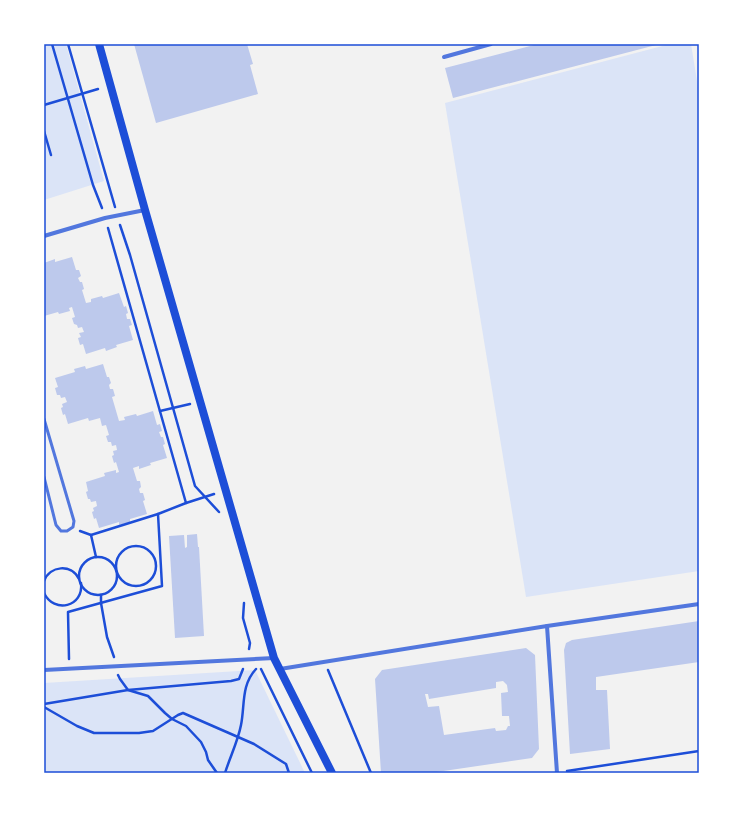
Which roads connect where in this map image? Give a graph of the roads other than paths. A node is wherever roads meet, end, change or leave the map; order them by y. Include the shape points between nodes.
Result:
1 (99, 44) edge
2 (491, 44) edge
3 (444, 58) dead end
4 (145, 210) junction
5 (44, 236) edge
6 (44, 419) edge
7 (44, 477) edge
8 (699, 604) edge
9 (547, 626) junction
10 (274, 658) junction
11 (280, 669) junction
12 (44, 670) edge
13 (557, 772) edge
14 (332, 773) edge
15 (551, 773) edge

1 - 4 main road
2 - 3 street
4 - 5 street via 105,218
4 - 10 main road
6 - 7 lane via 74,521 73,527 67,531 62,531 56,525
8 - 9 street
9 - 11 street
9 - 13 street
10 - 11 main road
10 - 12 street
11 - 14 main road
13 - 15 street

